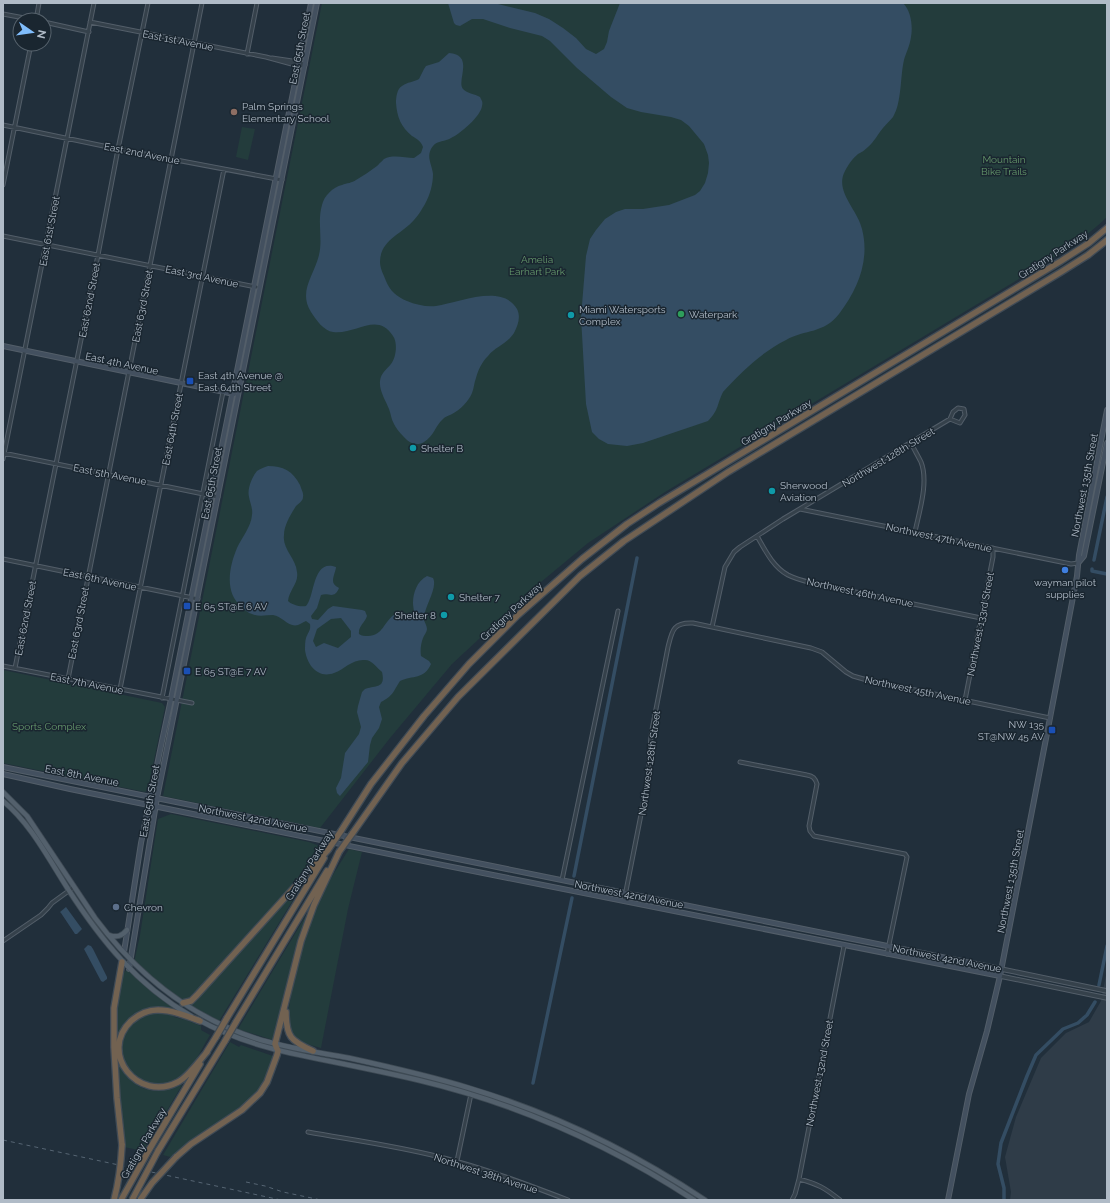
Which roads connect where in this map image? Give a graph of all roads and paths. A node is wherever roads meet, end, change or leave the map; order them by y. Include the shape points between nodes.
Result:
1 (94, 3) edge
2 (148, 3) edge
3 (202, 3) edge
4 (257, 3) edge
5 (311, 3) edge
6 (318, 3) edge
7 (90, 22) junction
8 (52, 24) edge
9 (89, 32) junction
10 (142, 33) junction
11 (194, 43) junction
12 (29, 52) edge
13 (247, 54) junction
14 (299, 64) junction
15 (305, 65) junction
16 (3, 125) edge
17 (15, 127) junction
18 (68, 138) junction
19 (118, 149) junction
20 (171, 159) junction
21 (224, 170) junction
22 (276, 179) junction
23 (282, 180) junction
24 (3, 185) edge
25 (1107, 228) edge
26 (3, 236) edge
27 (1107, 240) edge
28 (46, 244) junction
29 (98, 255) junction
30 (150, 265) junction
31 (202, 276) junction
32 (254, 287) junction
33 (260, 288) junction
34 (3, 346) edge
35 (25, 350) junction
36 (77, 361) junction
37 (129, 372) junction
38 (181, 383) junction
39 (223, 392) junction
40 (232, 394) junction
41 (238, 395) junction
42 (1107, 410) edge
43 (950, 419) junction
44 (911, 443) junction
45 (1107, 443) edge
46 (4, 453) edge
47 (3, 459) edge
48 (56, 463) junction
49 (108, 474) junction
50 (161, 484) junction
51 (204, 493) junction
52 (212, 495) junction
53 (218, 497) junction
54 (800, 509) junction
55 (915, 532) junction
56 (757, 536) junction
57 (993, 548) junction
58 (3, 559) edge
59 (1079, 563) junction
60 (36, 566) junction
61 (88, 576) junction
62 (140, 587) junction
63 (183, 596) junction
64 (192, 597) junction
65 (198, 599) junction
66 (618, 611) dead end
67 (981, 618) junction
68 (676, 626) joint
69 (712, 627) junction
70 (3, 666) edge
71 (15, 668) junction
72 (68, 679) junction
73 (120, 689) junction
74 (162, 698) junction
75 (172, 699) junction
76 (178, 700) junction
77 (965, 700) junction
78 (192, 703) dead end
79 (1050, 718) junction
80 (740, 762) dead end
81 (3, 767) edge
82 (3, 774) edge
83 (72, 781) junction
84 (70, 789) junction
85 (3, 792) edge
86 (150, 797) junction
87 (157, 798) junction
88 (3, 801) edge
89 (149, 805) junction
90 (156, 807) junction
91 (408, 849) junction
92 (328, 850) junction
93 (339, 852) junction
94 (407, 857) junction
95 (491, 865) junction
96 (489, 874) junction
97 (562, 880) junction
98 (74, 887) junction
99 (69, 890) junction
100 (626, 893) junction
101 (624, 901) junction
102 (666, 901) junction
103 (664, 909) junction
104 (704, 909) junction
105 (703, 917) junction
106 (127, 930) junction
107 (107, 934) junction
108 (846, 937) junction
109 (3, 941) edge
110 (844, 946) junction
111 (888, 946) junction
112 (124, 952) junction
113 (887, 954) junction
114 (131, 961) junction
115 (122, 962) junction
116 (129, 969) junction
117 (1001, 969) junction
118 (1000, 976) junction
119 (1106, 991) edge
120 (1105, 998) edge
121 (183, 1003) junction
122 (286, 1003) junction
123 (200, 1021) junction
124 (276, 1044) junction
125 (278, 1051) junction
126 (314, 1051) junction
127 (207, 1052) junction
128 (472, 1088) junction
129 (471, 1095) junction
130 (308, 1132) dead end
131 (457, 1161) junction
132 (798, 1179) junction
133 (114, 1200) edge
134 (121, 1200) edge
135 (132, 1200) edge
136 (140, 1200) edge
137 (568, 1200) edge
138 (694, 1200) edge
139 (705, 1200) edge
140 (792, 1200) edge
141 (840, 1200) edge
142 (948, 1200) edge

1 - 7 street, East 61st Street
2 - 10 street, East 62nd Street
3 - 11 street, East 63rd Street
4 - 13 street
5 - 14 main road, East 65th Street
6 - 15 main road, East 65th Street
7 - 9 street, East 61st Street
7 - 10 street, East 1st Avenue
8 - 9 street
9 - 18 street, East 61st Street
10 - 11 street, East 1st Avenue
10 - 19 street, East 62nd Street
11 - 13 street, East 1st Avenue
11 - 20 street, East 63rd Street
12 - 17 street
13 - 14 street, East 1st Avenue
14 - 15 street, East 1st Avenue
14 - 22 main road, East 65th Street
15 - 23 main road, East 65th Street
16 - 17 street, East 2nd Avenue
17 - 18 street, East 2nd Avenue
17 - 24 street
18 - 19 street, East 2nd Avenue
18 - 28 street, East 61st Street
19 - 20 street, East 2nd Avenue
19 - 29 street, East 62nd Street
20 - 21 street, East 2nd Avenue
20 - 30 street, East 63rd Street
21 - 22 street, East 2nd Avenue
21 - 31 street, East 64th Street
22 - 23 street, East 2nd Avenue
22 - 32 main road, East 65th Street
23 - 33 main road, East 65th Street
25 - 92 highway, Gratigny Parkway, bridge via 1061,261 659,503 582,559 517,616 469,664 376,778
26 - 28 street, East 3rd Avenue
27 - 93 highway, Gratigny Parkway, bridge via 1061,272 728,472 624,542 580,576 458,697 402,763
28 - 29 street, East 3rd Avenue
28 - 35 street, East 61st Street
29 - 30 street, East 3rd Avenue
29 - 36 street, East 62nd Street
30 - 31 street, East 3rd Avenue
30 - 37 street, East 63rd Street
31 - 32 street, East 3rd Avenue
31 - 38 street, East 64th Street
32 - 33 street, East 3rd Avenue
32 - 40 main road, East 65th Street
33 - 41 main road, East 65th Street
34 - 35 main road, East 4th Avenue
35 - 36 main road, East 4th Avenue
35 - 46 street, East 61st Street
36 - 37 main road, East 4th Avenue
36 - 48 street, East 62nd Street
37 - 38 main road, East 4th Avenue
37 - 49 street, East 63rd Street
38 - 39 main road, East 4th Avenue
38 - 50 street, East 64th Street
39 - 40 main road, East 4th Avenue
39 - 51 street
40 - 41 main road, East 4th Avenue
40 - 52 main road, East 65th Street
41 - 53 main road, East 65th Street
42 - 59 main road, Northwest 135th Street
43 - 43 street via 960,423 965,415 964,409 958,408
43 - 44 street, Northwest 128th Street
44 - 54 street, Northwest 128th Street
44 - 55 street via 924,473 924,488
45 - 59 main road, Northwest 135th Street via 1084,556
46 - 47 street, East 61st Street
46 - 48 street, East 5th Avenue
48 - 49 street, East 5th Avenue
48 - 60 street, East 62nd Street
49 - 50 street, East 5th Avenue
49 - 61 street, East 63rd Street
50 - 51 street, East 5th Avenue
50 - 62 street, East 64th Street
51 - 52 street, East 5th Avenue
51 - 63 street
52 - 53 street, East 5th Avenue
52 - 64 main road, East 65th Street
53 - 65 main road, East 65th Street
54 - 55 street, Northwest 47th Avenue
54 - 56 street, Northwest 128th Street
55 - 57 street, Northwest 47th Avenue
56 - 67 street, Northwest 46th Avenue via 781,570 796,578
56 - 69 street, Northwest 128th Street via 734,552 725,567
57 - 59 street, Northwest 47th Avenue via 1071,564
57 - 67 street, Northwest 133rd Street
58 - 60 street, East 6th Avenue
59 - 79 main road, Northwest 135th Street
60 - 61 street, East 6th Avenue
60 - 71 street, East 62nd Street
61 - 62 street, East 6th Avenue
61 - 72 street, East 63rd Street
62 - 63 street, East 6th Avenue
62 - 73 street, East 64th Street
63 - 64 street, East 6th Avenue
63 - 74 street
64 - 65 street, East 6th Avenue
64 - 75 main road, East 65th Street
65 - 76 main road, East 65th Street
66 - 97 street
67 - 77 street, Northwest 133rd Street
68 - 69 street, Northwest 45th Avenue via 689,623
68 - 100 street, Northwest 128th Street via 670,637 651,735 648,779
69 - 77 street, Northwest 45th Avenue via 811,648 822,652 853,676
70 - 71 street, East 7th Avenue
71 - 72 street, East 7th Avenue
72 - 73 street, East 7th Avenue
73 - 74 street, East 7th Avenue
74 - 75 street, East 7th Avenue
75 - 76 street, East 7th Avenue
75 - 86 main road, East 65th Street
76 - 78 street, East 7th Avenue
76 - 87 main road, East 65th Street
77 - 79 street, Northwest 45th Avenue
79 - 117 main road, Northwest 135th Street
80 - 111 street via 812,776 818,784 809,826 814,836 905,854 907,857
81 - 83 main road, East 8th Avenue
82 - 84 main road, East 8th Avenue
83 - 84 main road
83 - 86 main road, East 8th Avenue
84 - 89 main road, East 8th Avenue
85 - 98 main road via 27,816
86 - 87 main road, East 8th Avenue
86 - 89 main road, East 65th Street
87 - 90 main road, East 65th Street
87 - 91 main road, Northwest 42nd Avenue
88 - 99 main road via 28,827
89 - 90 main road, Northwest 42nd Avenue
89 - 106 main road, East 65th Street
90 - 94 main road, Northwest 42nd Avenue
90 - 114 main road, East 65th Street
91 - 94 main road
91 - 95 main road, Northwest 42nd Avenue
92 - 121 highway via 197,995 191,1001
92 - 127 highway, Gratigny Parkway, bridge
93 - 122 highway via 307,923
93 - 135 highway, Gratigny Parkway, bridge via 158,1151
94 - 96 main road, Northwest 42nd Avenue
95 - 96 main road
95 - 97 main road, Northwest 42nd Avenue
96 - 101 main road, Northwest 42nd Avenue
97 - 100 main road, Northwest 42nd Avenue
98 - 99 street
98 - 107 main road
99 - 109 street via 41,915
99 - 115 main road
100 - 101 street, Northwest 128th Street
100 - 102 main road, Northwest 42nd Avenue
101 - 103 main road, Northwest 42nd Avenue
102 - 103 main road
102 - 104 main road, Northwest 42nd Avenue
103 - 105 main road, Northwest 42nd Avenue
104 - 105 main road
104 - 108 main road, Northwest 42nd Avenue
105 - 110 main road, Northwest 42nd Avenue
106 - 107 main road via 119,936
106 - 112 main road, East 65th Street
107 - 112 main road
108 - 110 main road
108 - 111 main road, Northwest 42nd Avenue
110 - 113 main road, Northwest 42nd Avenue
110 - 132 street, Northwest 132nd Street
111 - 113 street
111 - 117 main road, Northwest 42nd Avenue
112 - 114 main road
112 - 115 main road, East 65th Street
113 - 118 main road, Northwest 42nd Avenue
114 - 116 main road, East 65th Street
114 - 121 main road via 154,983
115 - 116 main road
115 - 133 highway, bridge via 114,1008 116,1090 122,1145
116 - 123 main road via 162,997
117 - 118 main road, Northwest 135th Street
117 - 119 street, Northwest 42nd Avenue
118 - 120 street, Northwest 42nd Avenue
118 - 142 main road, Northwest 135th Street via 969,1094
119 - 120 street
121 - 124 main road via 238,1032
122 - 124 highway
122 - 126 highway via 286,1023 290,1036 295,1042
123 - 125 main road via 235,1037
123 - 127 highway via 173,1012 150,1011 129,1023 119,1042 119,1053 130,1076 139,1083 159,1088 180,1081
124 - 125 highway
124 - 126 main road
125 - 129 main road via 420,1080
125 - 136 highway, bridge via 267,1082 254,1100 176,1157
126 - 128 main road
127 - 134 highway, Gratigny Parkway, bridge
128 - 129 street
128 - 139 main road via 605,1142
129 - 131 street
129 - 138 main road via 548,1123 596,1145
130 - 131 street, Northwest 38th Avenue via 390,1145
131 - 137 street, Northwest 38th Avenue
132 - 140 street, Northwest 132nd Street
132 - 141 street via 816,1184

